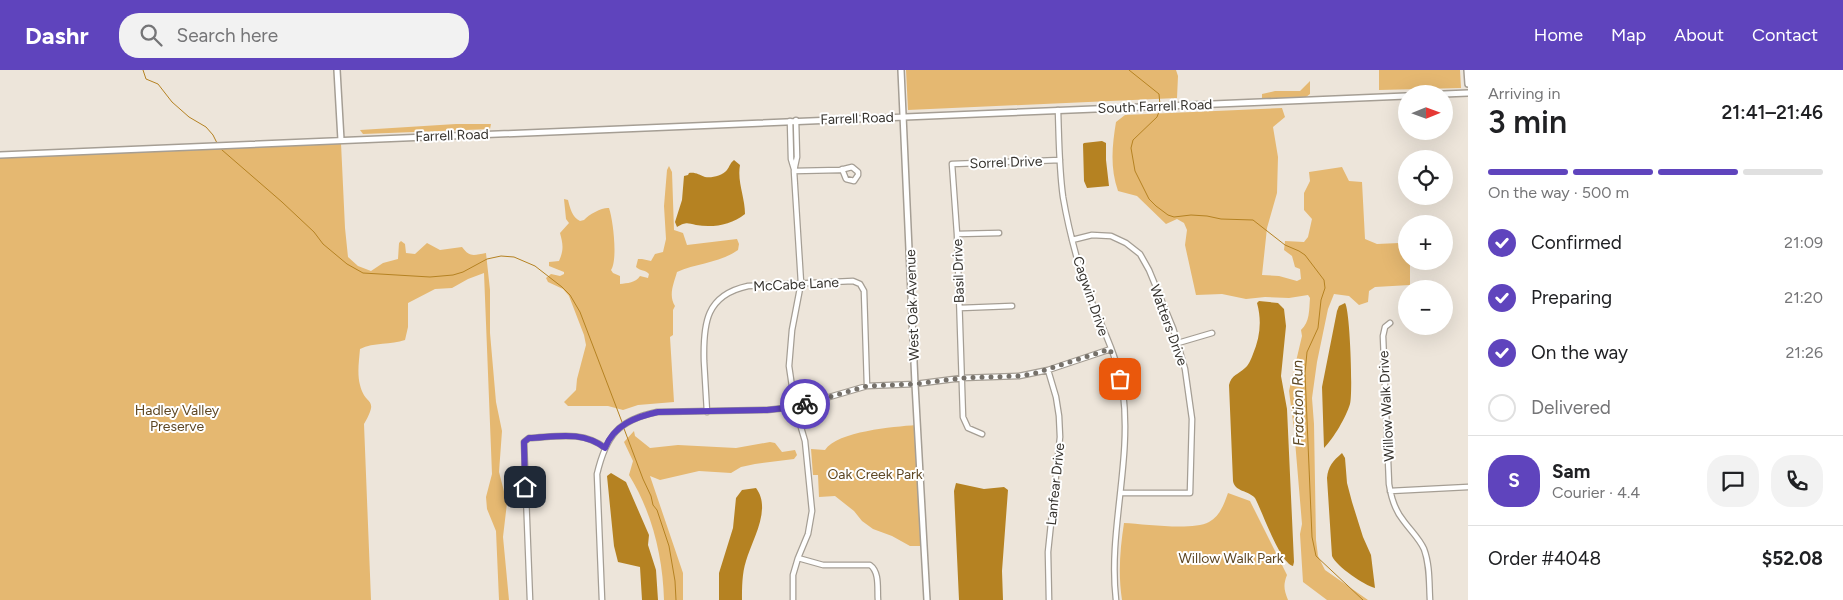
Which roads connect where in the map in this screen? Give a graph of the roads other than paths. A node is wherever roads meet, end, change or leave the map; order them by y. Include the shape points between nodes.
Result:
1 (337, 70) edge
2 (901, 70) edge
3 (1467, 70) edge
4 (1468, 84) edge
5 (1468, 93) edge
6 (1453, 94) edge
7 (1398, 96) edge
8 (1058, 110) junction
9 (904, 116) junction
10 (793, 121) junction
11 (340, 140) junction
12 (0, 155) edge
13 (1060, 160) junction
14 (952, 164) joint
15 (842, 169) dead end
16 (794, 171) junction
17 (999, 233) dead end
18 (957, 234) junction
19 (1072, 240) junction
20 (801, 283) junction
21 (1012, 306) dead end
22 (960, 308) junction
23 (1390, 323) dead end
24 (1212, 333) dead end
25 (1178, 343) junction
26 (1110, 349) junction
27 (1048, 370) junction
28 (962, 378) junction
29 (915, 384) junction
30 (867, 386) junction
31 (795, 407) junction
32 (706, 412) junction
33 (982, 434) dead end
34 (605, 448) junction
35 (1468, 488) edge
36 (1390, 491) junction
37 (1121, 493) junction
38 (798, 558) junction
39 (530, 600) edge
40 (602, 600) edge
41 (793, 600) edge
42 (878, 600) edge
43 (927, 600) edge
44 (1049, 600) edge
45 (1116, 600) edge
46 (1430, 600) edge

1 - 11 street
2 - 9 street, West Oak Avenue
3 - 4 street
5 - 6 street
7 - 8 street, South Farrell Road
8 - 9 street, South Farrell Road
8 - 13 street, Cagwin Drive
9 - 10 street, Farrell Road
9 - 29 street, West Oak Avenue
10 - 11 street, Farrell Road
10 - 16 street via 791,160
11 - 12 street, Farrell Road
13 - 14 street, Sorrel Drive
13 - 19 street, Cagwin Drive
14 - 18 street, Basil Drive
15 - 16 street
16 - 20 street
17 - 18 street
18 - 22 street, Basil Drive
19 - 25 street, Watters Drive via 1092,235 1112,236 1140,254
19 - 26 street, Cagwin Drive
20 - 30 street, McCabe Lane via 853,281 860,284 864,291
20 - 31 street via 789,366
20 - 32 street, McCabe Lane via 734,289 714,304 706,320 704,338
21 - 22 street
22 - 28 street, Basil Drive
23 - 36 street, Willow Walk Drive via 1382,336
24 - 25 street
25 - 37 street, Watters Drive via 1192,419 1190,493
26 - 27 street
26 - 37 street, Cagwin Drive via 1118,369 1125,412
27 - 28 street via 1019,376
27 - 44 street, Lanfear Drive via 1056,397 1060,437 1048,552
28 - 29 street
28 - 33 street, Basil Drive via 963,417 968,428
29 - 30 street
29 - 43 street, West Oak Avenue
30 - 31 street
31 - 32 street
31 - 38 street via 806,441 812,511 808,534
32 - 34 street via 658,412 640,416 612,434
34 - 39 street via 598,442 576,436 529,438 524,442
34 - 40 street via 597,474
35 - 36 street
36 - 46 street, Willow Walk Drive via 1396,511 1424,549 1429,569
37 - 45 street, Cagwin Drive via 1113,578
38 - 41 street via 793,575
38 - 42 street via 822,566 870,565 877,574

